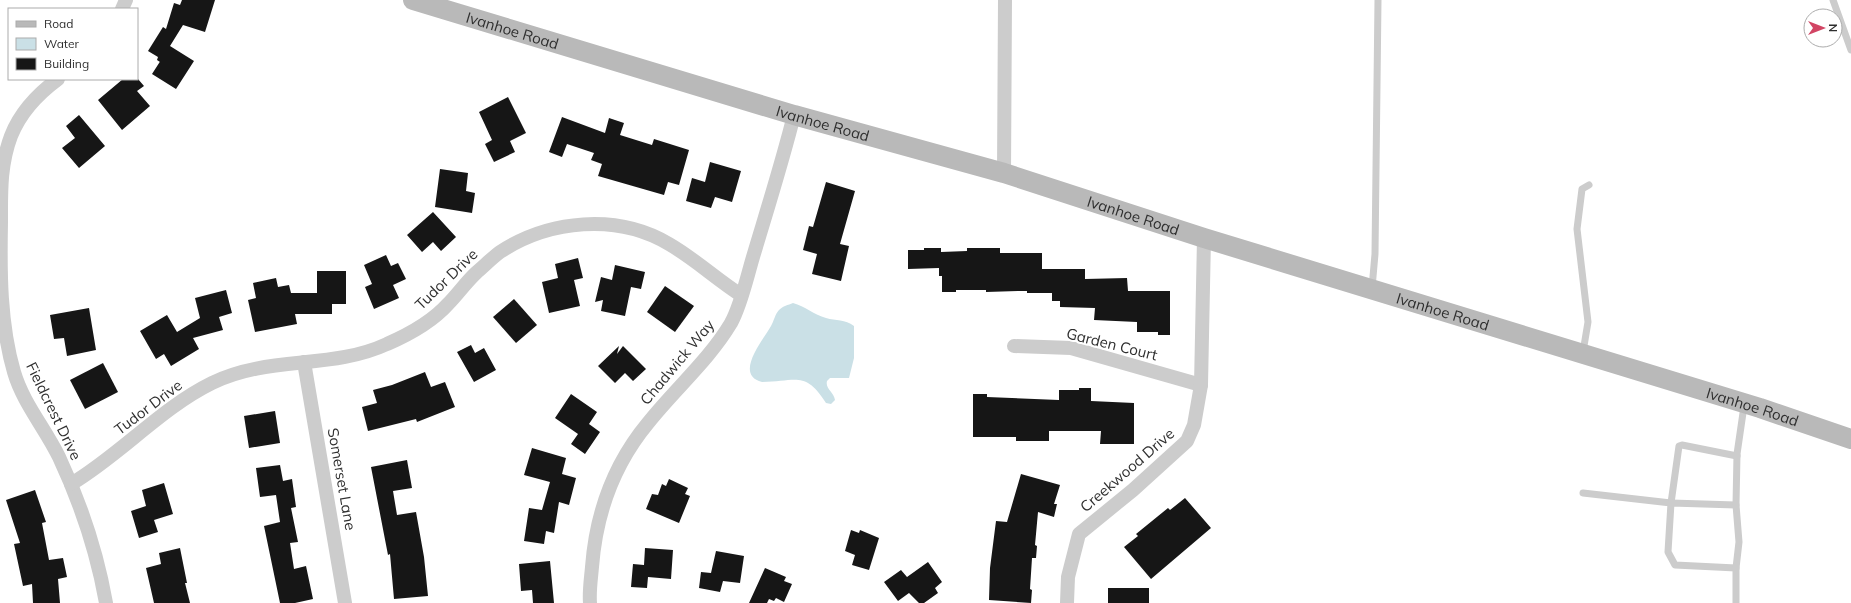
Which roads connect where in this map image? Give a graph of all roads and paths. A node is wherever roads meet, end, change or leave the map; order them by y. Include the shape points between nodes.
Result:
1 (413, 0) edge
2 (1006, 0) edge
3 (1378, 0) edge
4 (1833, 0) edge
5 (1851, 50) edge
6 (57, 80) edge
7 (794, 115) junction
8 (1004, 173) junction
9 (1589, 185) dead end
10 (1204, 238) junction
11 (1371, 289) junction
12 (741, 295) junction
13 (1014, 346) dead end
14 (1583, 354) junction
15 (304, 362) junction
16 (1201, 385) junction
17 (1745, 403) junction
18 (1851, 439) edge
19 (1737, 456) junction
20 (71, 484) junction
21 (1583, 493) dead end
22 (1671, 503) junction
23 (1736, 505) junction
24 (1736, 568) junction
25 (106, 603) edge
26 (345, 603) edge
27 (590, 603) edge
28 (1068, 603) edge
29 (1736, 603) edge

1 - 7 main road, Ivanhoe Road
2 - 8 street
3 - 11 lane via 1375,254
4 - 5 lane
6 - 20 street, Fieldcrest Drive via 36,98 19,120 4,158 1,205 2,319 14,373
7 - 8 main road, Ivanhoe Road
7 - 12 street, Chadwick Way
8 - 10 main road, Ivanhoe Road
9 - 14 lane via 1582,189 1578,219 1588,322
10 - 11 main road, Ivanhoe Road
10 - 16 street, Creekwood Drive
11 - 14 main road, Ivanhoe Road
12 - 15 street, Tudor Drive via 690,257 650,235 617,226 580,224 559,227 525,239 499,253 472,276 447,306 412,333 372,351
12 - 27 street, Chadwick Way via 732,322 715,347 648,423 612,480 594,542
13 - 16 street, Garden Court via 1071,348
14 - 17 main road, Ivanhoe Road
15 - 20 street, Tudor Drive via 250,369 212,383 182,401 95,470
15 - 26 street, Somerset Lane
16 - 28 street, Creekwood Drive via 1199,406 1187,441 1079,534 1068,577
17 - 18 main road, Ivanhoe Road
17 - 19 lane
19 - 22 lane via 1679,446
19 - 23 lane
20 - 25 street, Fieldcrest Drive via 96,553
21 - 22 lane
22 - 23 lane
22 - 24 lane via 1668,552 1675,565
23 - 24 lane via 1739,542
24 - 29 lane

